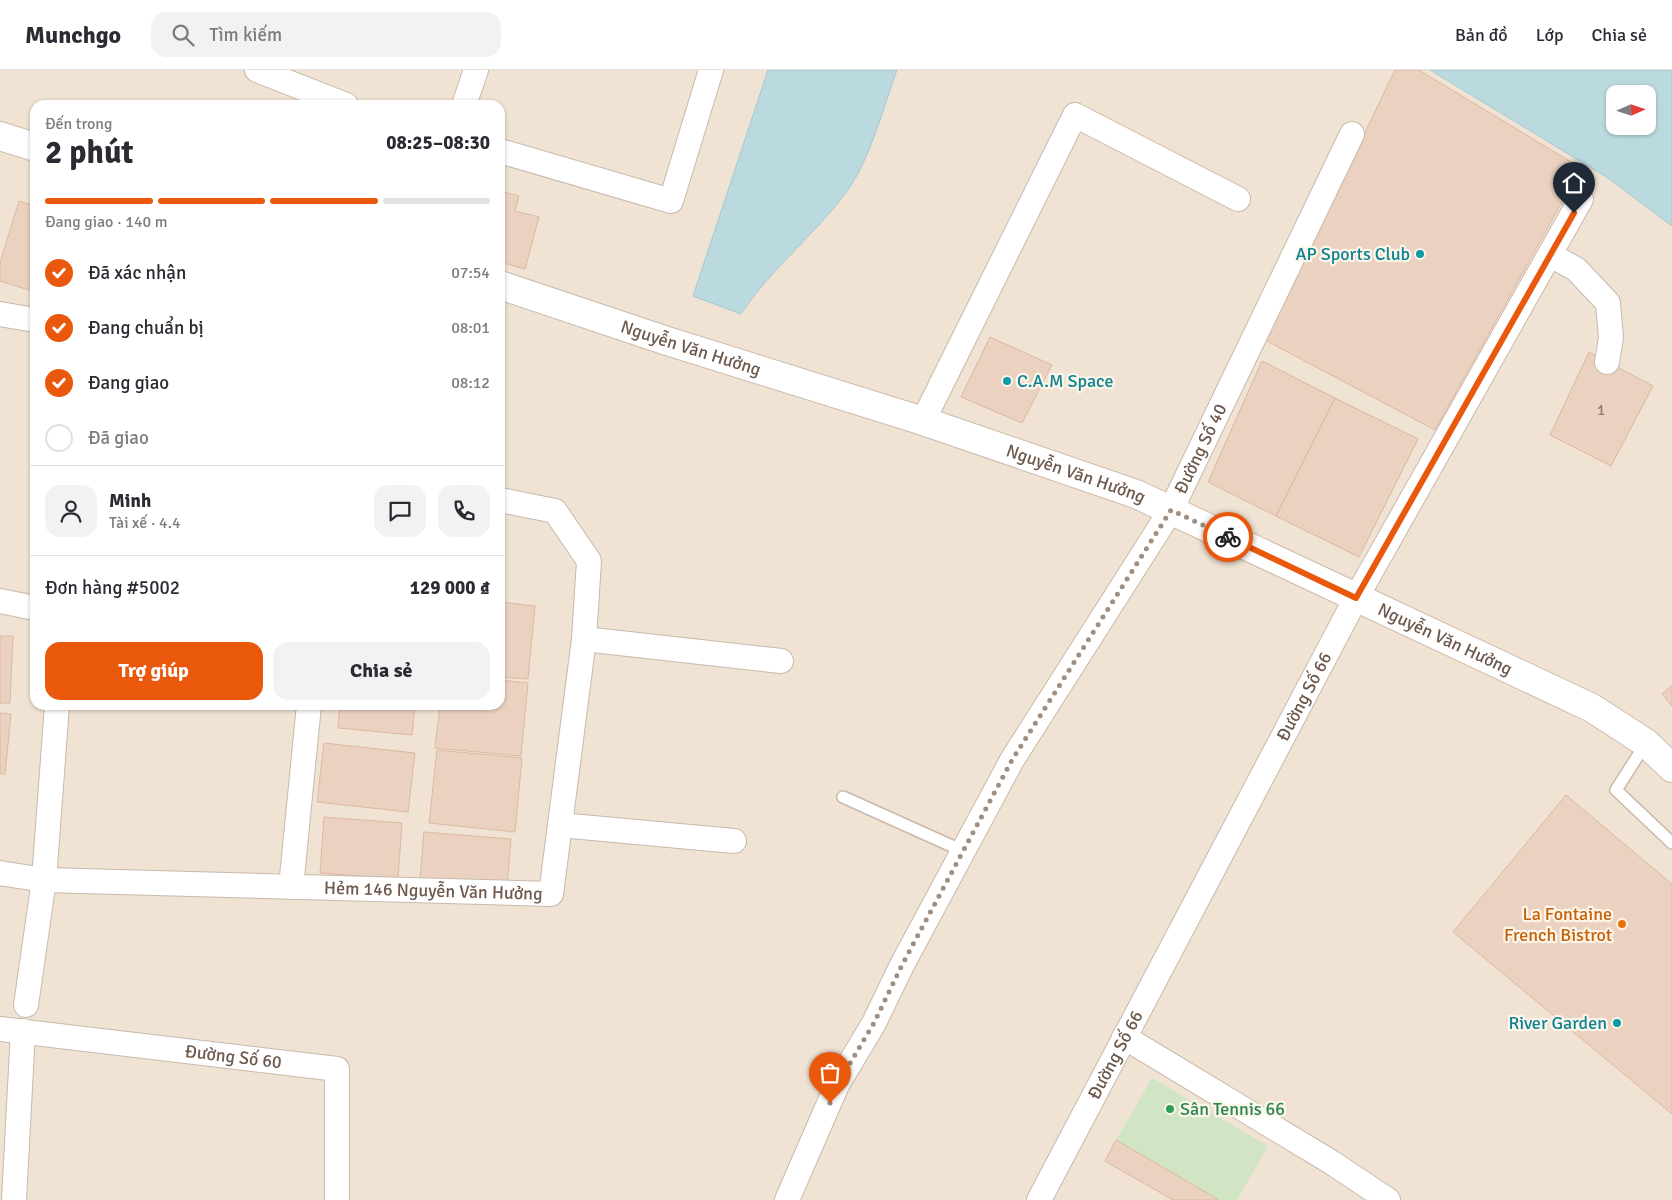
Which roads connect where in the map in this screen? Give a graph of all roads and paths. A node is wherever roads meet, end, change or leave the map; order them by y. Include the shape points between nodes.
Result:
1 (257, 70) edge
2 (476, 70) edge
3 (711, 70) edge
4 (333, 100) edge
5 (466, 100) edge
6 (1352, 134) dead end
7 (0, 136) edge
8 (30, 146) edge
9 (505, 152) edge
10 (1238, 199) dead end
11 (1582, 199) dead end
12 (1550, 255) junction
13 (505, 287) edge
14 (0, 314) edge
15 (30, 319) edge
16 (1607, 362) dead end
17 (923, 422) junction
18 (505, 501) edge
19 (1171, 510) junction
20 (1356, 598) junction
21 (0, 602) edge
22 (30, 607) edge
23 (584, 639) junction
24 (781, 661) dead end
25 (57, 710) edge
26 (309, 710) edge
27 (1646, 744) junction
28 (1672, 768) edge
29 (843, 797) dead end
30 (560, 825) junction
31 (734, 841) dead end
32 (1672, 843) edge
33 (963, 851) junction
34 (0, 873) edge
35 (44, 880) junction
36 (291, 887) junction
37 (26, 1005) dead end
38 (11, 1030) edge
39 (1124, 1037) junction
40 (14, 1200) edge
41 (338, 1200) edge
42 (787, 1200) edge
43 (1039, 1200) edge
44 (1388, 1200) edge

1 - 4 street
2 - 5 street
3 - 9 street via 671,201
6 - 19 street, Đường Số 40
7 - 8 main road
10 - 17 street via 1075,114
11 - 12 street, Đường Số 66
12 - 16 street via 1576,269 1608,303 1611,338
12 - 20 street, Đường Số 66
13 - 17 main road, Nguyễn Văn Hưởng
14 - 15 street
17 - 19 main road, Nguyễn Văn Hưởng via 1136,494
18 - 23 street, Hẻm 146 Nguyễn Văn Hưởng via 554,511 589,561
19 - 20 main road, Nguyễn Văn Hưởng
19 - 33 street, Đường Số 40 via 1012,760
20 - 27 main road, Nguyễn Văn Hưởng via 1592,708
20 - 39 street, Đường Số 66
21 - 22 street
23 - 24 street
23 - 30 street, Hẻm 146 Nguyễn Văn Hưởng
25 - 35 street
26 - 36 street
27 - 28 main road, Nguyễn Văn Hưởng
27 - 32 lane via 1616,790
29 - 33 lane
30 - 31 street
30 - 36 street, Hẻm 146 Nguyễn Văn Hưởng via 551,894
33 - 42 street, Đường Số 40 via 874,1023 837,1085
34 - 35 street, Hẻm 146 Nguyễn Văn Hưởng
35 - 36 street, Hẻm 146 Nguyễn Văn Hưởng
35 - 37 street
38 - 40 street
38 - 41 street, Đường Số 60 via 337,1069
39 - 43 street, Đường Số 66
39 - 44 street

